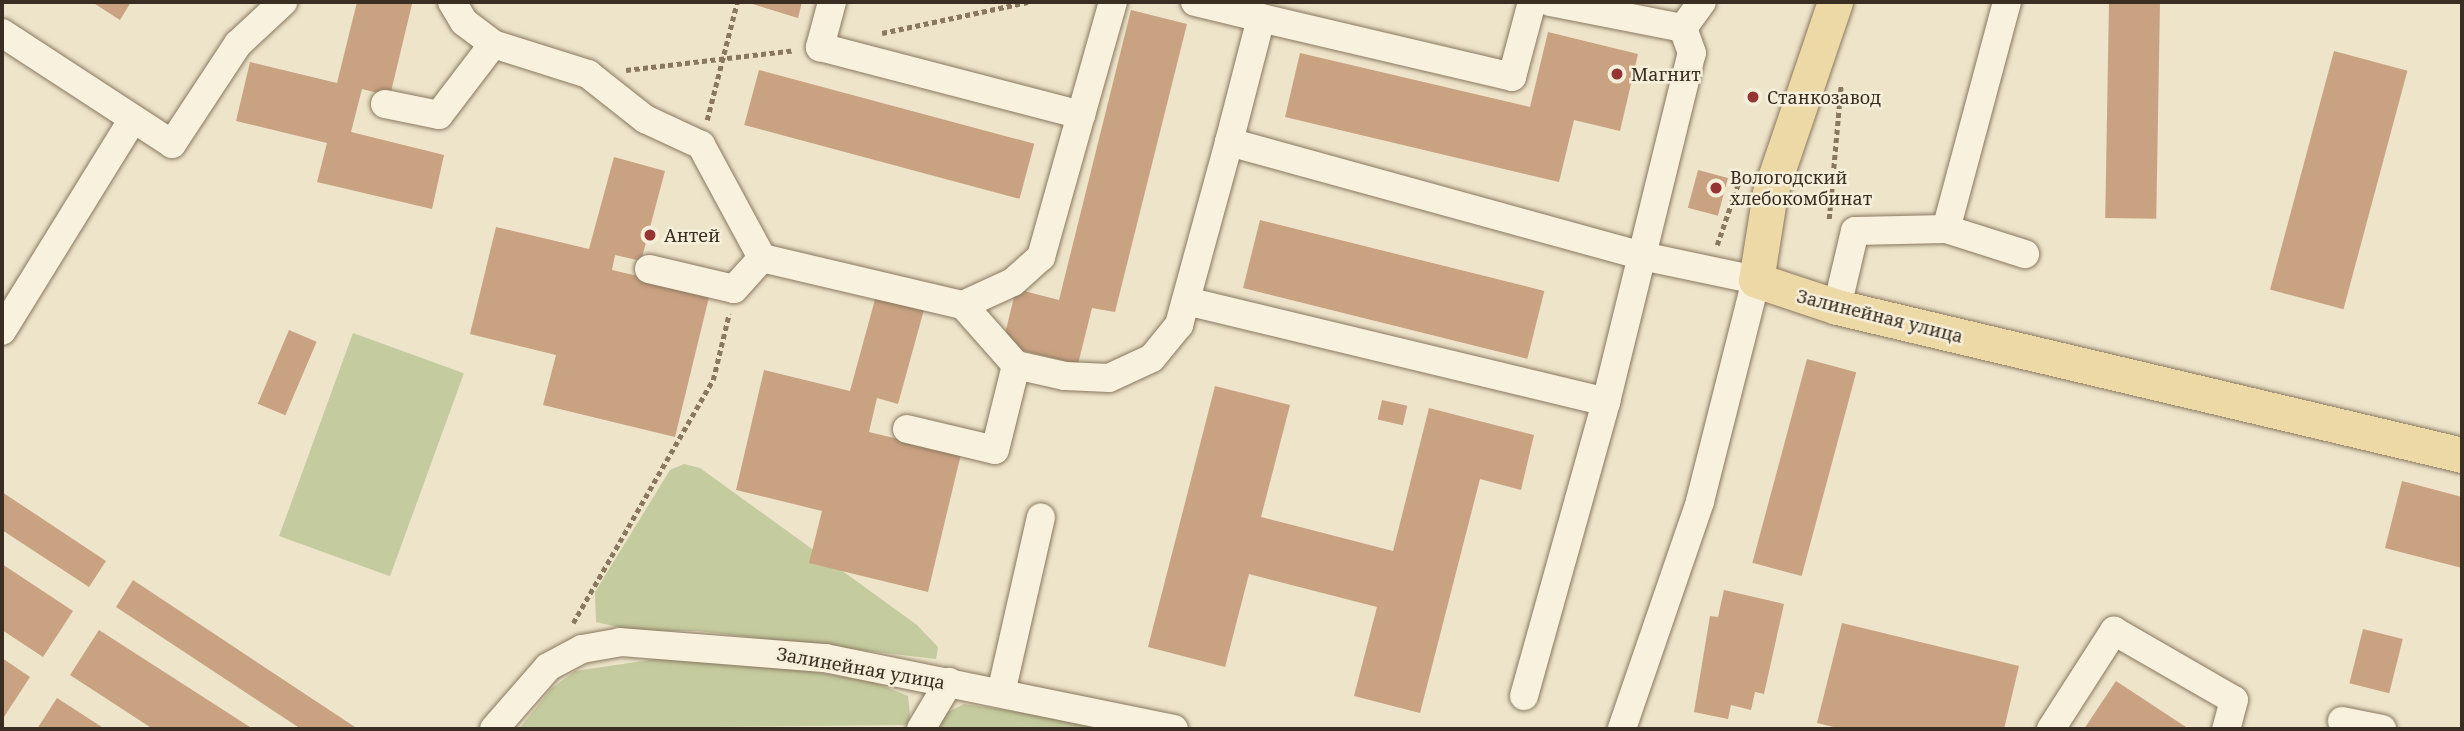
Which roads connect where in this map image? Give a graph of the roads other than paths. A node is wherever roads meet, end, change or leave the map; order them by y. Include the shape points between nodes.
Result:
1 (283, 2) edge
2 (452, 2) edge
3 (832, 2) edge
4 (1112, 2) edge
5 (1195, 2) edge
6 (1532, 2) edge
7 (1550, 2) edge
8 (1702, 2) edge
9 (1835, 2) edge
10 (2007, 2) edge
11 (1261, 18) junction
12 (1683, 28) junction
13 (2, 33) edge
14 (493, 44) junction
15 (386, 104) dead end
16 (1081, 114) junction
17 (133, 119) junction
18 (1228, 142) junction
19 (1946, 229) junction
20 (2025, 254) dead end
21 (1642, 256) junction
22 (762, 258) junction
23 (649, 269) dead end
24 (1756, 280) junction
25 (1189, 302) junction
26 (963, 305) junction
27 (1837, 307) junction
28 (2, 331) edge
29 (1016, 365) junction
30 (1606, 402) junction
31 (907, 429) dead end
32 (2462, 455) edge
33 (1041, 517) dead end
34 (949, 682) junction
35 (1001, 693) junction
36 (1524, 696) dead end
37 (2342, 721) dead end
38 (494, 729) edge
39 (921, 729) edge
40 (1174, 729) edge
41 (1622, 729) edge
42 (2051, 729) edge
43 (2226, 729) edge
44 (2382, 729) edge

1 - 17 street via 238,44 172,144
2 - 14 street via 464,22
3 - 16 street via 820,47
4 - 16 street
5 - 11 street
6 - 11 street via 1512,77
7 - 12 street
8 - 12 street
9 - 24 main road via 1770,193
10 - 19 street
11 - 18 street
12 - 21 street via 1692,53
13 - 17 street
14 - 15 street via 439,115
14 - 22 street via 588,74 645,119 701,145
16 - 26 street via 1041,257 1013,282
17 - 28 street
18 - 21 street
18 - 25 street
19 - 20 street
19 - 27 street via 1855,231
21 - 24 street
21 - 30 street
22 - 23 street via 734,289
22 - 26 street
24 - 27 main road, Залинейная улица
24 - 41 street via 1700,502
25 - 29 street via 1153,358 1109,378
25 - 30 street
26 - 29 street
27 - 32 main road, Залинейная улица
29 - 31 street via 995,450
30 - 36 street
33 - 35 street
34 - 35 street, Залинейная улица
34 - 38 street, Залинейная улица via 825,658 643,642 600,644 548,667
34 - 39 street
35 - 40 street, Залинейная улица
37 - 44 street
42 - 43 street via 2114,631 2234,700

